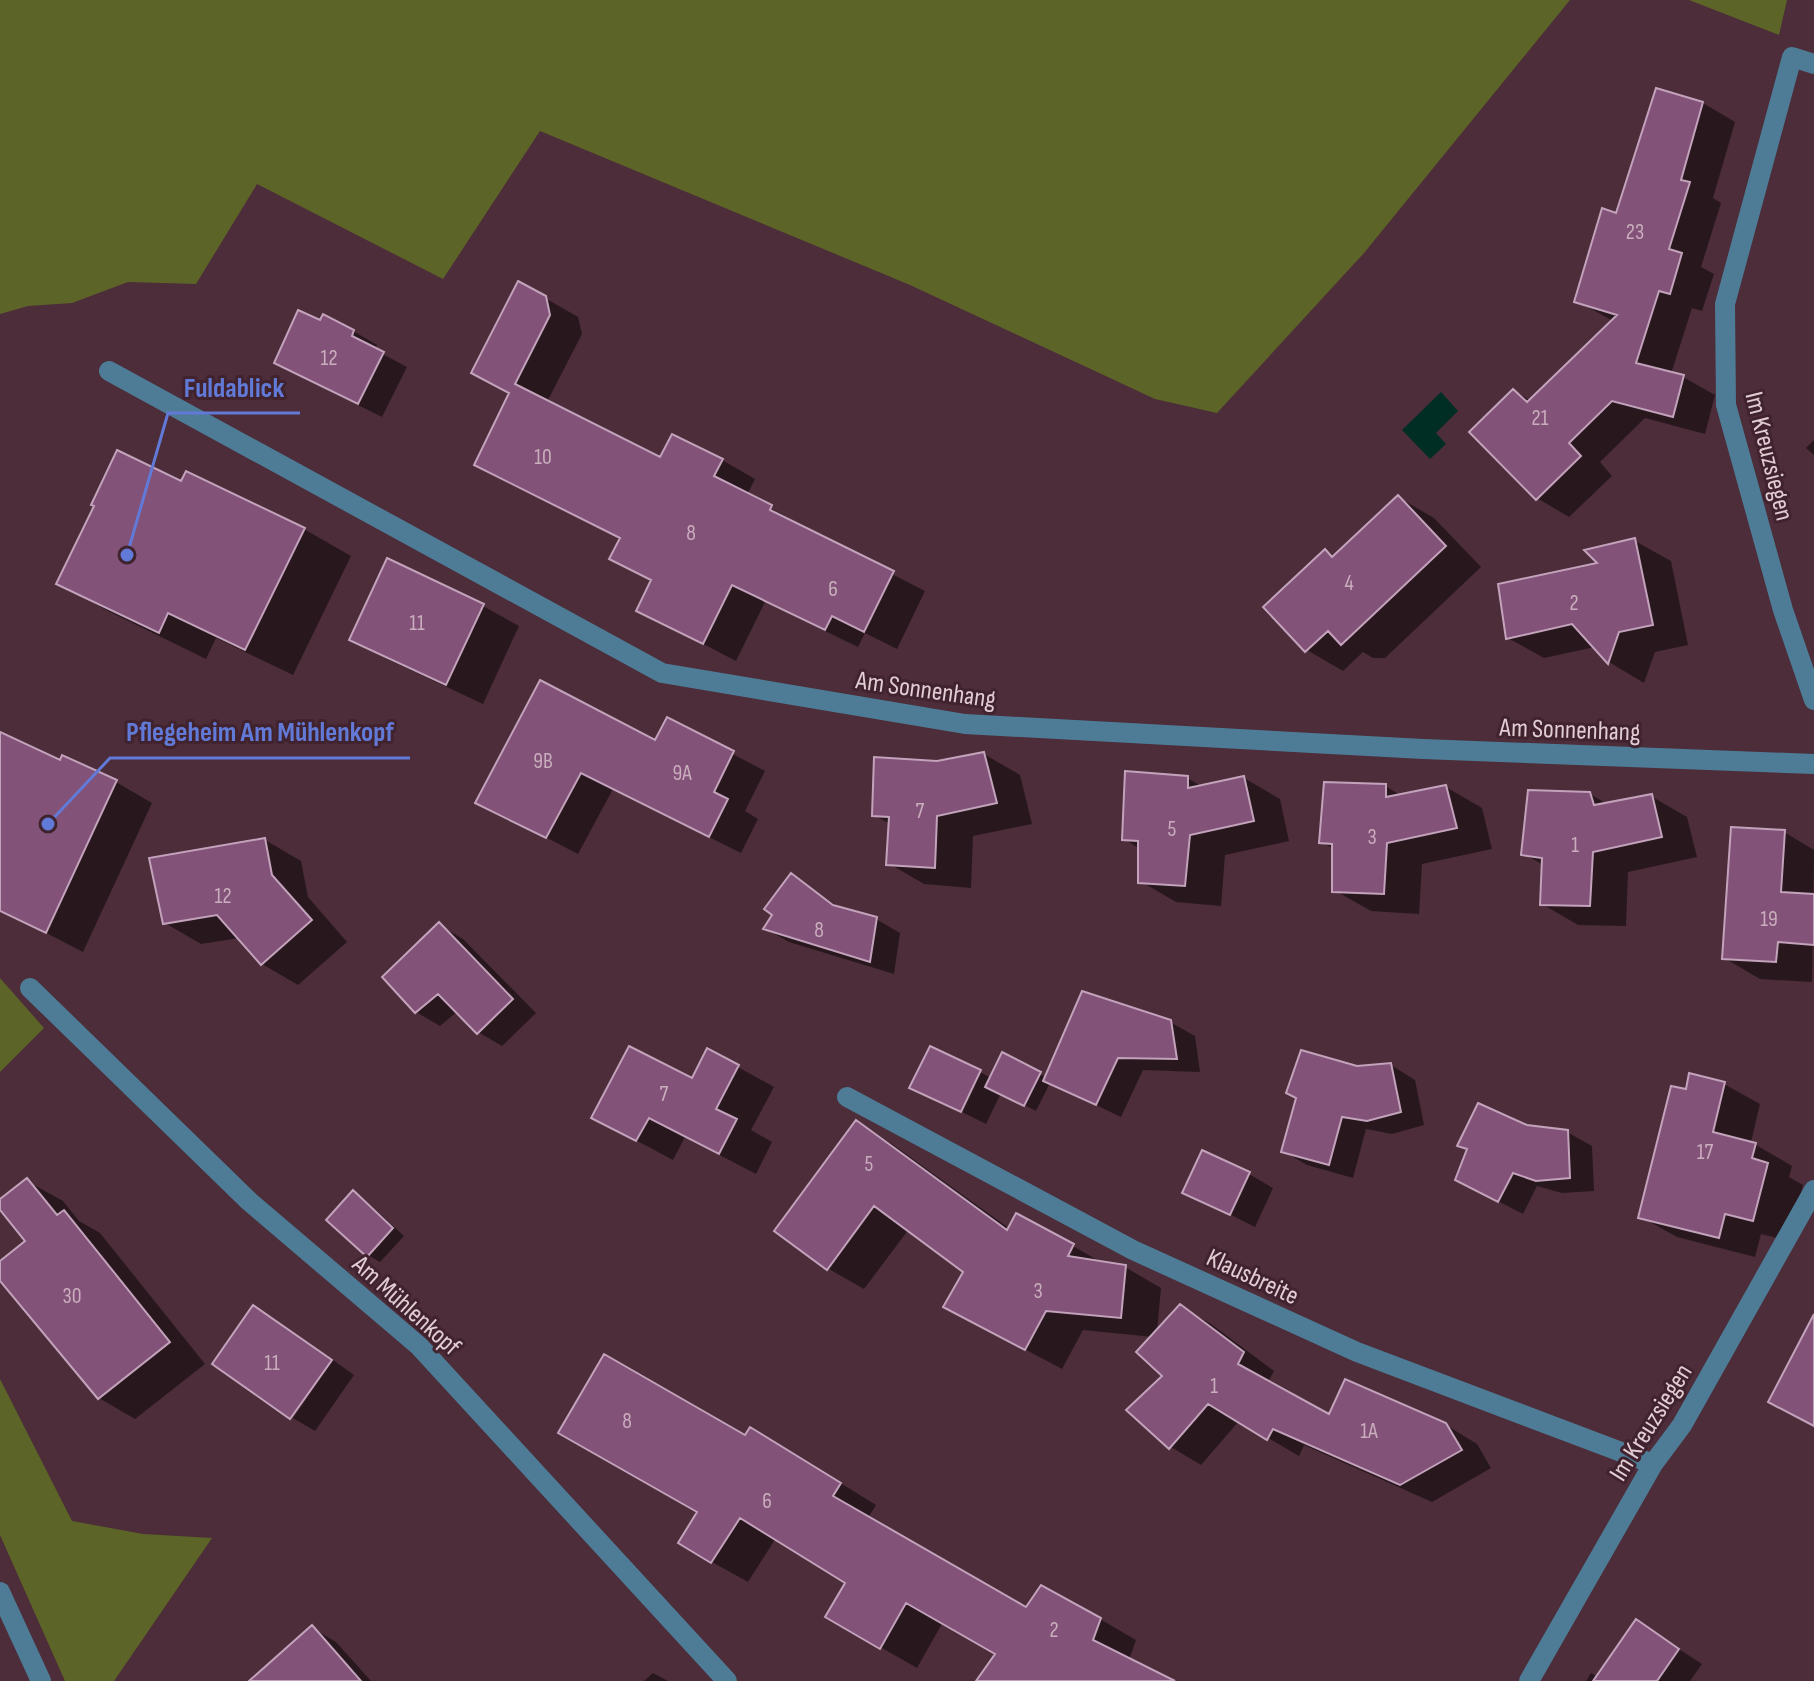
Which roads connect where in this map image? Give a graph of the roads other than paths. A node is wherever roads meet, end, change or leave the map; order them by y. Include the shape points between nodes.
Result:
1 (1814, 64) edge
2 (109, 371) dead end
3 (1814, 700) edge
4 (1814, 764) edge
5 (30, 988) dead end
6 (847, 1097) dead end
7 (1814, 1190) edge
8 (1653, 1464) junction
9 (0, 1592) edge
10 (41, 1681) edge
11 (727, 1681) edge
12 (1529, 1681) edge

1 - 3 street, Im Kreuzsiegen via 1792,57 1725,304 1726,405
2 - 4 street, Am Sonnenhang via 662,673 965,724
5 - 11 street, Am Mühlenkopf via 250,1202 419,1346
6 - 8 street, Klausbreite via 1133,1250 1357,1352
7 - 8 street, Im Kreuzsiegen via 1682,1425
8 - 12 street, Im Kreuzsiegen
9 - 10 street

